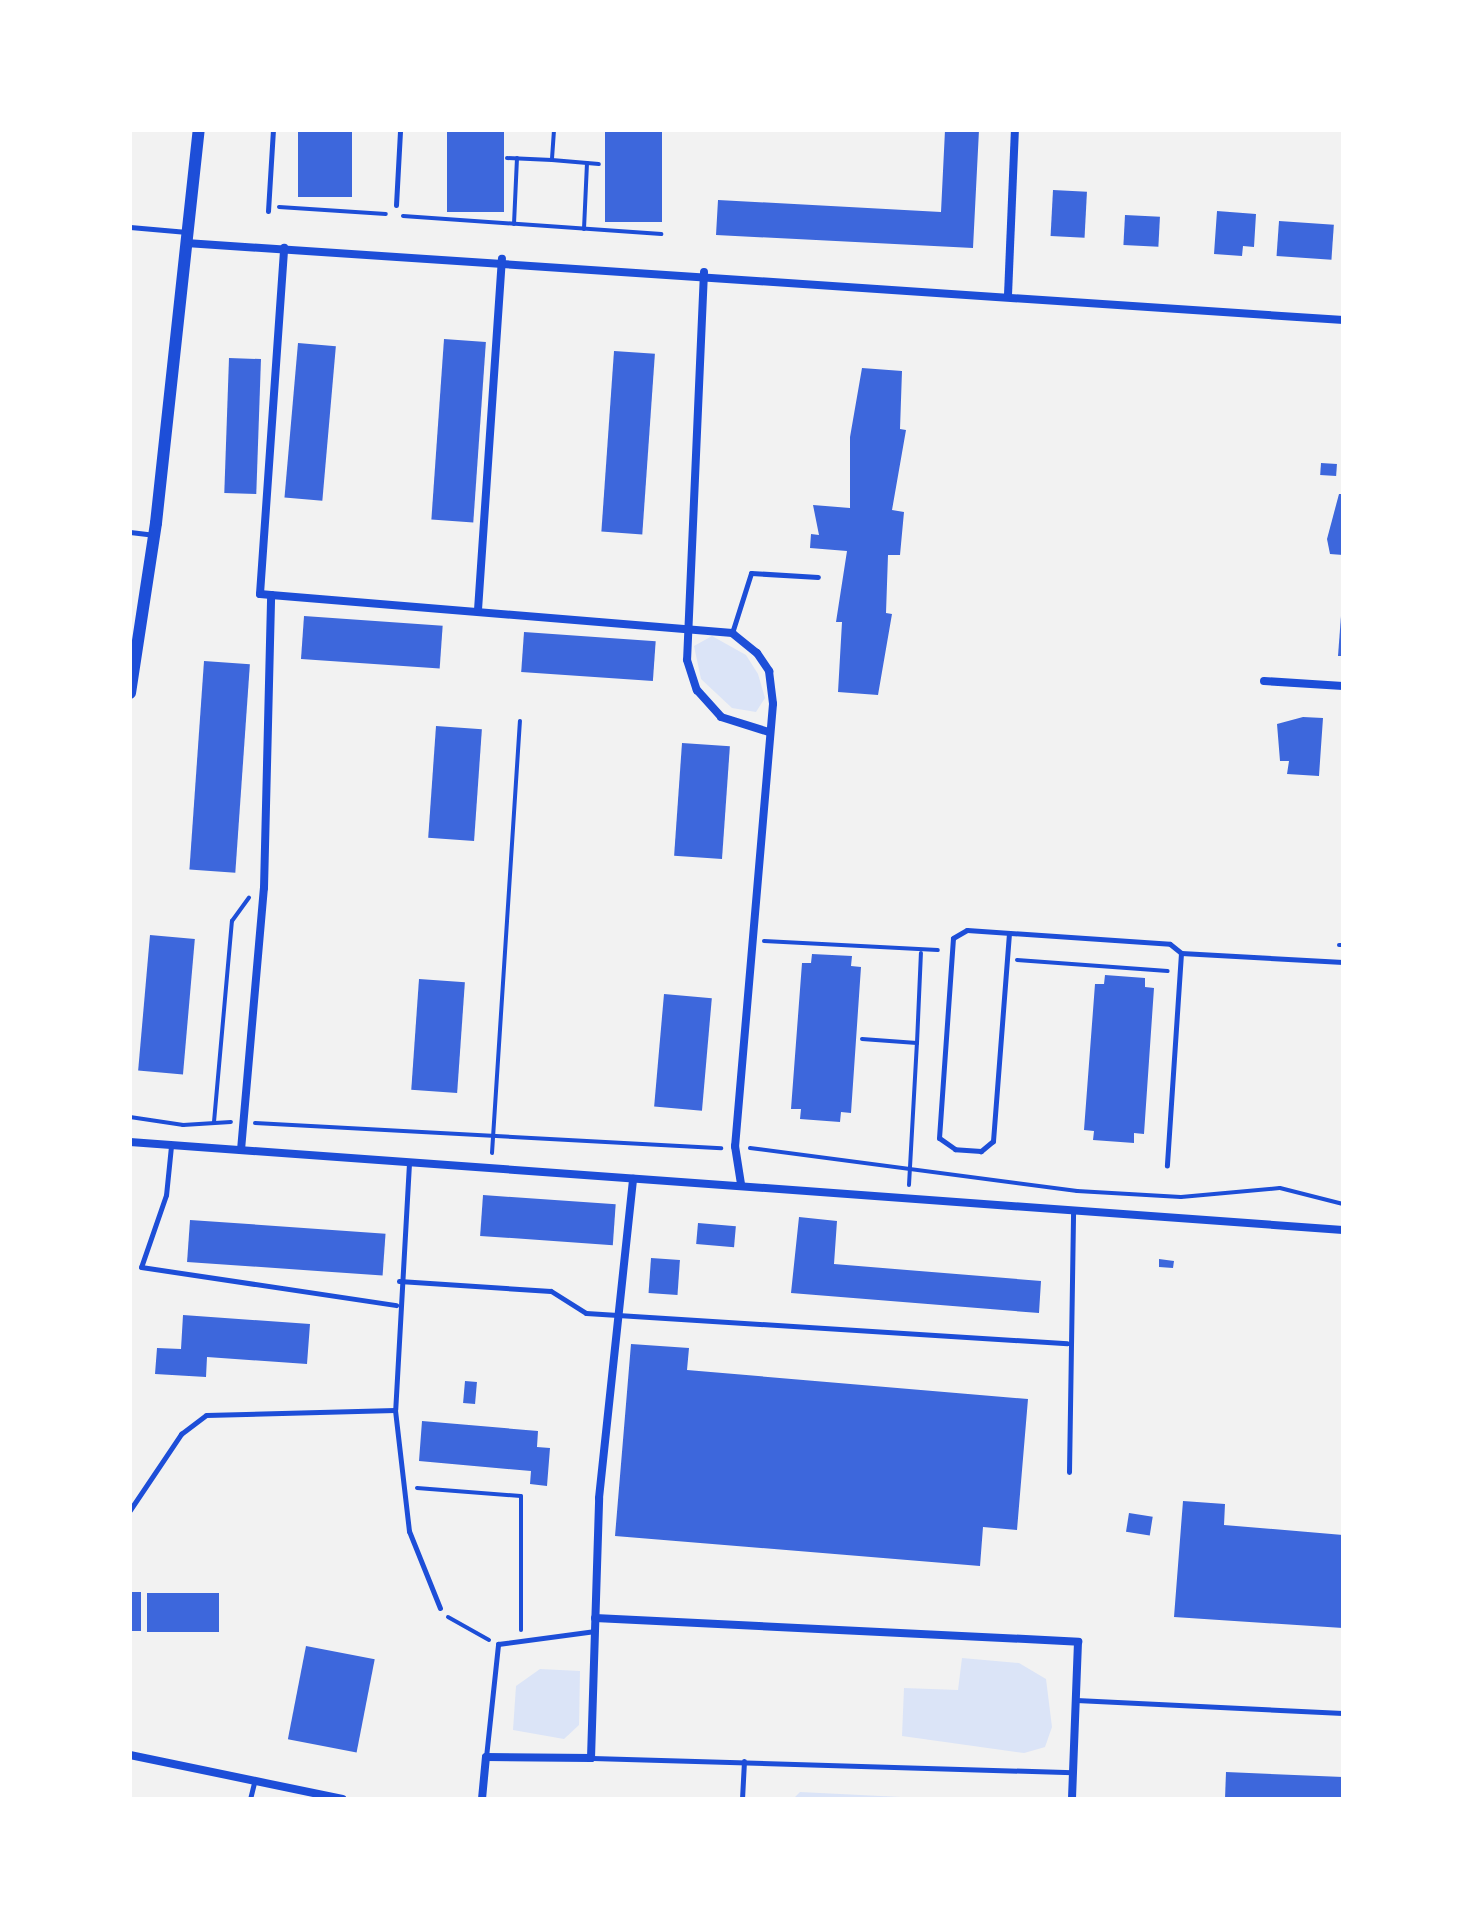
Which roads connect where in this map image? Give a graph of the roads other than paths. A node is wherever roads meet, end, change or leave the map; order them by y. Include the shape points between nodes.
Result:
1 (199, 130) edge
2 (273, 130) edge
3 (400, 130) edge
4 (1015, 130) edge
5 (396, 205) dead end
6 (268, 208) road end
7 (130, 227) edge
8 (186, 237) junction
9 (284, 248) junction
10 (502, 259) junction
11 (704, 272) junction
12 (1008, 295) junction
13 (1343, 320) edge
14 (130, 532) edge
15 (154, 536) junction
16 (818, 577) dead end
17 (271, 595) junction
18 (478, 610) junction
19 (686, 628) junction
20 (732, 633) junction
21 (1264, 681) dead end
22 (1343, 686) edge
23 (130, 693) edge
24 (769, 732) junction
25 (1009, 933) junction
26 (1181, 953) junction
27 (1343, 962) edge
28 (130, 1142) edge
29 (171, 1146) junction
30 (241, 1150) junction
31 (409, 1163) junction
32 (1167, 1166) dead end
33 (633, 1179) junction
34 (741, 1185) junction
35 (1073, 1210) junction
36 (1343, 1230) edge
37 (399, 1281) junction
38 (396, 1305) junction
39 (623, 1315) junction
40 (1067, 1343) junction
41 (395, 1410) junction
42 (1069, 1472) dead end
43 (130, 1510) edge
44 (440, 1608) road end
45 (595, 1618) junction
46 (595, 1631) junction
47 (1075, 1700) junction
48 (1343, 1713) edge
49 (130, 1755) edge
50 (486, 1757) junction
51 (591, 1758) junction
52 (744, 1761) junction
53 (1073, 1772) junction
54 (254, 1783) junction
55 (250, 1799) edge
56 (342, 1799) edge
57 (482, 1799) edge
58 (742, 1799) edge
59 (1072, 1799) edge

1 - 8 street
2 - 6 lane
3 - 5 lane
4 - 12 street
7 - 8 lane
8 - 9 street
8 - 15 street
9 - 10 street
9 - 17 street via 260,594
10 - 11 street
10 - 18 street
11 - 12 street
11 - 19 street
12 - 13 street
14 - 15 lane
15 - 23 street
16 - 20 lane via 751,573
17 - 18 street
17 - 30 street via 264,888
18 - 19 street
19 - 20 street
19 - 24 street via 697,690 721,717
20 - 24 street via 769,671
21 - 22 street
24 - 34 street via 735,1146
25 - 25 lane via 993,1141 981,1151 955,1149 939,1138 953,947 967,930
25 - 26 lane via 1170,944
26 - 27 lane
26 - 32 lane
28 - 29 street
29 - 30 street
29 - 38 lane via 166,1195 141,1267
30 - 31 street
31 - 33 street
31 - 37 lane
33 - 34 street
33 - 39 street
34 - 35 street
35 - 36 street
35 - 40 lane
37 - 38 lane
37 - 39 lane via 551,1291 574,1309
38 - 41 lane
39 - 40 lane
39 - 45 street via 599,1498
40 - 42 lane
41 - 43 lane via 206,1415 181,1434
41 - 44 lane via 409,1531
45 - 46 street
45 - 47 street via 1078,1642
46 - 50 lane via 498,1644
46 - 51 street
47 - 48 lane
47 - 53 street
49 - 54 street
50 - 51 street
50 - 57 street
51 - 52 lane
52 - 53 lane
52 - 58 lane
53 - 59 street
54 - 55 lane
54 - 56 street

